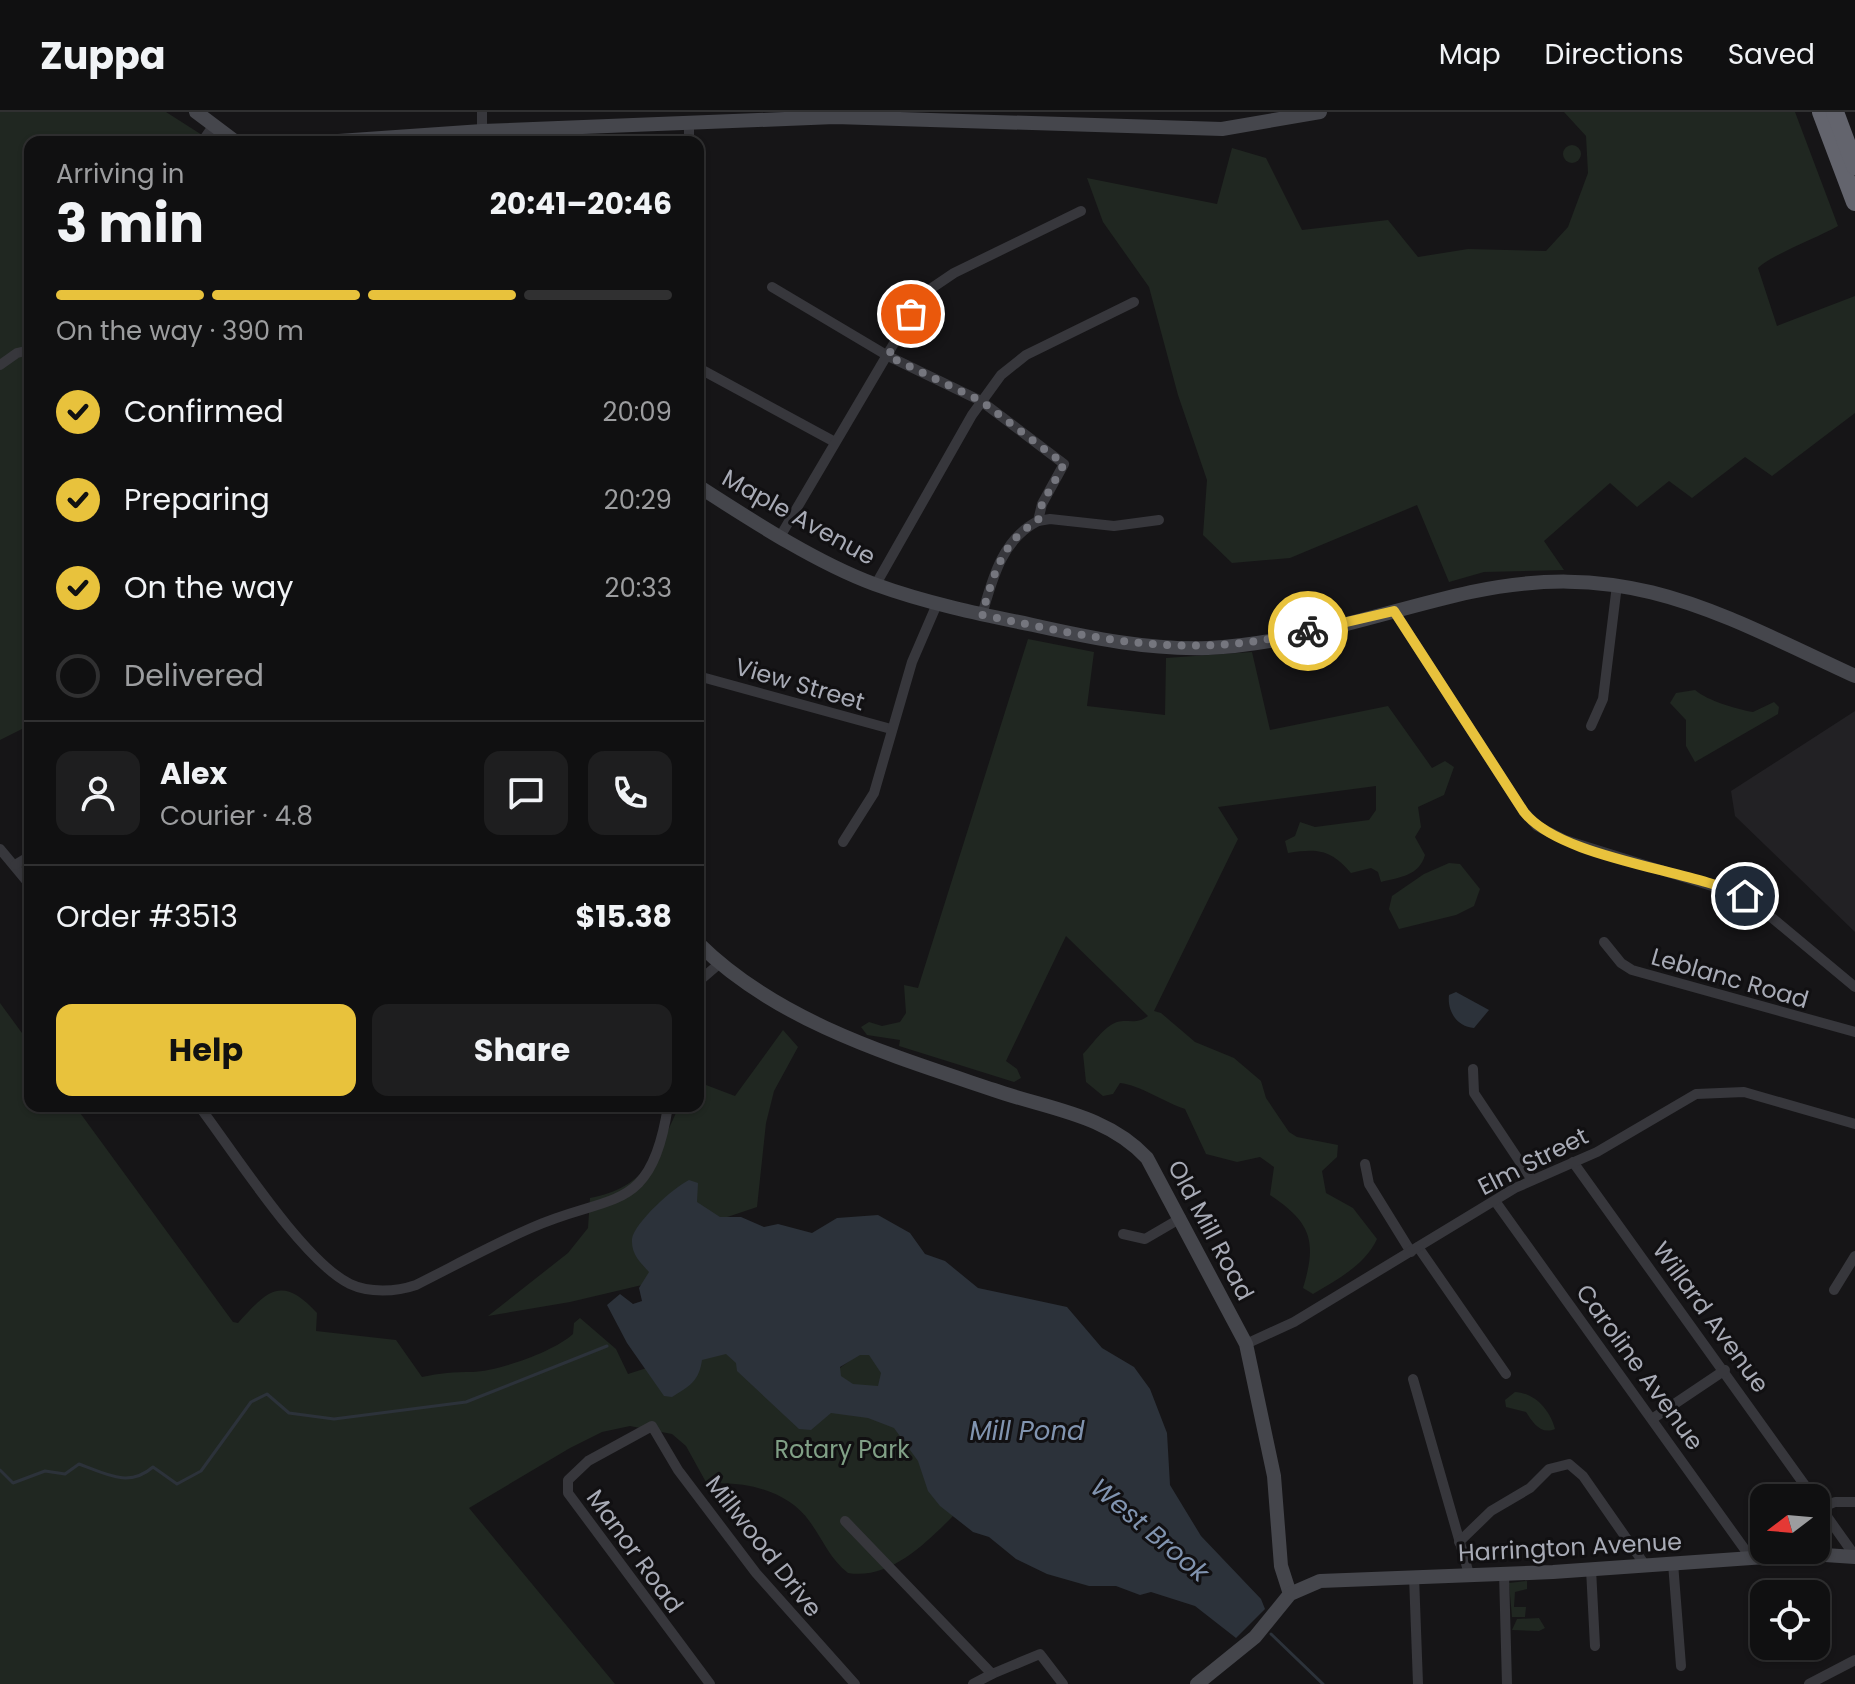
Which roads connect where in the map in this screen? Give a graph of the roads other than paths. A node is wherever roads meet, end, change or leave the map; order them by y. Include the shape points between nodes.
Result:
1 (196, 112) edge
2 (482, 112) edge
3 (1320, 112) edge
4 (1821, 112) edge
5 (1835, 112) edge
6 (689, 122) junction
7 (214, 125) junction
8 (482, 131) junction
9 (206, 136) edge
10 (228, 136) edge
11 (410, 136) edge
12 (689, 136) edge
13 (1855, 166) edge
14 (1855, 202) edge
15 (1081, 211) dead end
16 (772, 287) dead end
17 (1134, 302) dead end
18 (24, 351) edge
19 (888, 356) junction
20 (0, 365) edge
21 (704, 371) dead end
22 (981, 401) junction
23 (833, 441) junction
24 (704, 490) edge
25 (1159, 520) dead end
26 (1038, 521) junction
27 (781, 535) junction
28 (876, 584) junction
29 (1617, 585) junction
30 (937, 604) junction
31 (1394, 611) junction
32 (982, 615) junction
33 (1855, 676) edge
34 (704, 678) edge
35 (1591, 726) dead end
36 (891, 729) junction
37 (843, 842) dead end
38 (0, 849) edge
39 (24, 860) edge
40 (15, 865) junction
41 (24, 877) edge
42 (1604, 942) dead end
43 (704, 948) edge
44 (720, 963) junction
45 (704, 977) edge
46 (1855, 987) edge
47 (1855, 1032) edge
48 (1473, 1069) dead end
49 (204, 1112) edge
50 (667, 1112) edge
51 (1855, 1124) edge
52 (1573, 1162) junction
53 (1365, 1164) dead end
54 (1532, 1180) junction
55 (1495, 1201) junction
56 (1181, 1218) junction
57 (1123, 1234) dead end
58 (1415, 1249) junction
59 (1855, 1256) edge
60 (1834, 1290) dead end
61 (1246, 1344) junction
62 (1725, 1370) junction
63 (1506, 1374) dead end
64 (1413, 1379) dead end
65 (1652, 1419) junction
66 (652, 1426) joint
67 (1804, 1484) edge
68 (1830, 1502) edge
69 (1855, 1502) edge
70 (1830, 1520) edge
71 (845, 1521) dead end
72 (1459, 1542) junction
73 (1830, 1555) edge
74 (1855, 1556) edge
75 (1750, 1557) edge
76 (1750, 1558) edge
77 (1673, 1563) junction
78 (1645, 1565) junction
79 (1591, 1569) junction
80 (1504, 1573) junction
81 (1469, 1574) junction
82 (1414, 1576) junction
83 (1290, 1594) junction
84 (1595, 1646) dead end
85 (1855, 1660) edge
86 (1681, 1666) dead end
87 (992, 1674) junction
88 (710, 1684) edge
89 (855, 1684) edge
90 (973, 1684) edge
91 (1063, 1684) edge
92 (1197, 1684) edge
93 (1418, 1684) edge
94 (1507, 1684) edge
95 (1809, 1684) edge

1 - 7 main road
2 - 8 street
3 - 6 main road via 1222,129 860,117
4 - 14 highway
5 - 13 highway
6 - 8 main road
6 - 12 street
7 - 9 street
7 - 10 main road
8 - 11 main road
15 - 19 street via 930,288
16 - 19 street
17 - 22 street via 1017,361
18 - 20 street
19 - 22 street
19 - 23 street
21 - 23 street
22 - 26 street via 1064,464
22 - 28 street
23 - 27 street
24 - 27 main road, Maple Avenue
25 - 26 street via 1114,526
26 - 32 street via 1005,553
27 - 28 main road, Maple Avenue
28 - 30 main road, Maple Avenue
29 - 31 main road, Maple Avenue via 1509,586
29 - 33 main road, Maple Avenue via 1719,611
29 - 35 street via 1603,699
30 - 32 main road, Maple Avenue
30 - 36 street
31 - 32 main road, Maple Avenue via 1252,643 1190,648 1100,639
31 - 46 street via 1525,813 1548,832 1747,897
34 - 36 street, View Street
36 - 37 street via 874,793
38 - 40 street
39 - 40 street
40 - 41 street
42 - 47 street, Leblanc Road via 1632,970
43 - 44 main road, Old Mill Road
44 - 45 street
44 - 56 main road, Old Mill Road via 802,1018 1111,1128 1147,1158
48 - 54 street via 1474,1093
49 - 50 street via 326,1268 356,1286 397,1290 532,1227 629,1193 658,1149
51 - 52 street, Elm Street via 1744,1092 1707,1092
52 - 54 street, Elm Street
52 - 62 street, Willard Avenue
53 - 58 street via 1369,1184
54 - 55 street, Elm Street
55 - 58 street, Elm Street
55 - 65 street, Caroline Avenue
56 - 57 street via 1145,1239
56 - 61 main road, Old Mill Road
58 - 61 street, Elm Street via 1294,1322
58 - 63 street
59 - 60 street
61 - 83 main road, Old Mill Road via 1274,1476 1281,1566
62 - 65 street
62 - 67 street, Willard Avenue
64 - 72 street
65 - 75 street, Caroline Avenue
66 - 88 street, Manor Road via 578,1469 568,1480 568,1493
66 - 89 street, Millwood Drive via 675,1466 765,1585
68 - 69 street
70 - 74 street, Willard Avenue
71 - 87 street
72 - 78 street via 1491,1511 1563,1464 1573,1466
72 - 81 street
73 - 74 main road, Harrington Avenue
76 - 77 main road, Harrington Avenue
77 - 78 main road, Harrington Avenue
77 - 86 street
78 - 79 main road, Harrington Avenue
79 - 80 main road, Harrington Avenue
79 - 84 street
80 - 81 main road, Harrington Avenue
80 - 94 street
81 - 82 main road, Harrington Avenue
82 - 83 main road, Harrington Avenue via 1320,1581
82 - 93 street
83 - 92 main road via 1255,1637
85 - 95 street
87 - 90 street
87 - 91 street via 1040,1654

